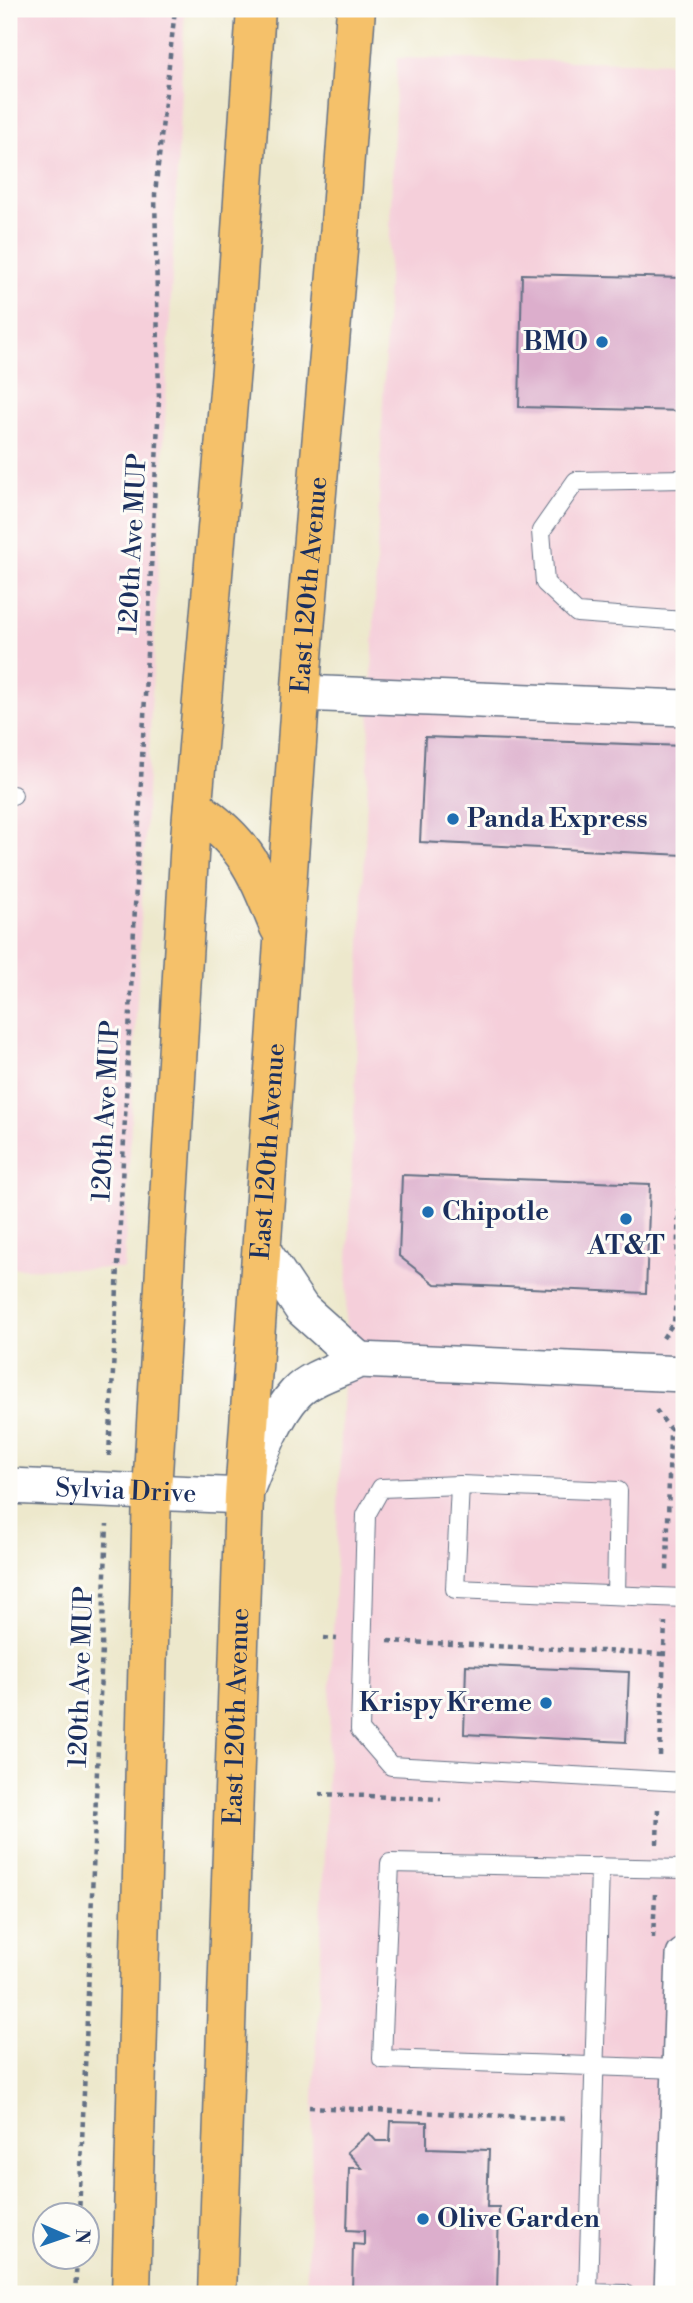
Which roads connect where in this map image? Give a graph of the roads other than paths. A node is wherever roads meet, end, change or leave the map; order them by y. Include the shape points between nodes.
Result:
1 (256, 9) edge
2 (356, 9) edge
3 (684, 480) edge
4 (684, 621) edge
5 (300, 693) junction
6 (684, 708) edge
7 (193, 807) junction
8 (283, 935) junction
9 (262, 1250) junction
10 (359, 1360) junction
11 (684, 1374) edge
12 (460, 1485) junction
13 (9, 1486) edge
14 (152, 1492) junction
15 (244, 1496) junction
16 (616, 1595) junction
17 (684, 1598) edge
18 (684, 1782) edge
19 (600, 1867) junction
20 (684, 1869) edge
21 (668, 1952) edge
22 (592, 2066) junction
23 (680, 2069) junction
24 (131, 2294) edge
25 (217, 2294) edge
26 (625, 2294) edge
27 (672, 2294) edge

1 - 7 main road via 234,334
2 - 5 main road, East 120th Avenue
3 - 4 lane via 576,481 541,531 545,583 577,613
5 - 6 street
5 - 8 main road, East 120th Avenue
7 - 8 main road via 236,840 252,862
7 - 14 main road
8 - 9 main road, East 120th Avenue
9 - 10 street via 302,1309
9 - 15 main road, East 120th Avenue
10 - 11 street
10 - 15 street via 296,1394 265,1443
12 - 16 lane via 618,1491
12 - 16 lane via 455,1589
12 - 18 lane via 381,1488 366,1515 360,1730 391,1766
13 - 14 street, Sylvia Drive
14 - 15 street, Sylvia Drive
14 - 24 main road
15 - 25 main road, East 120th Avenue
16 - 17 lane
19 - 20 lane
19 - 22 lane
19 - 22 lane via 390,1863 382,2059
21 - 23 street
22 - 23 lane
22 - 26 lane via 588,2293
23 - 27 street

